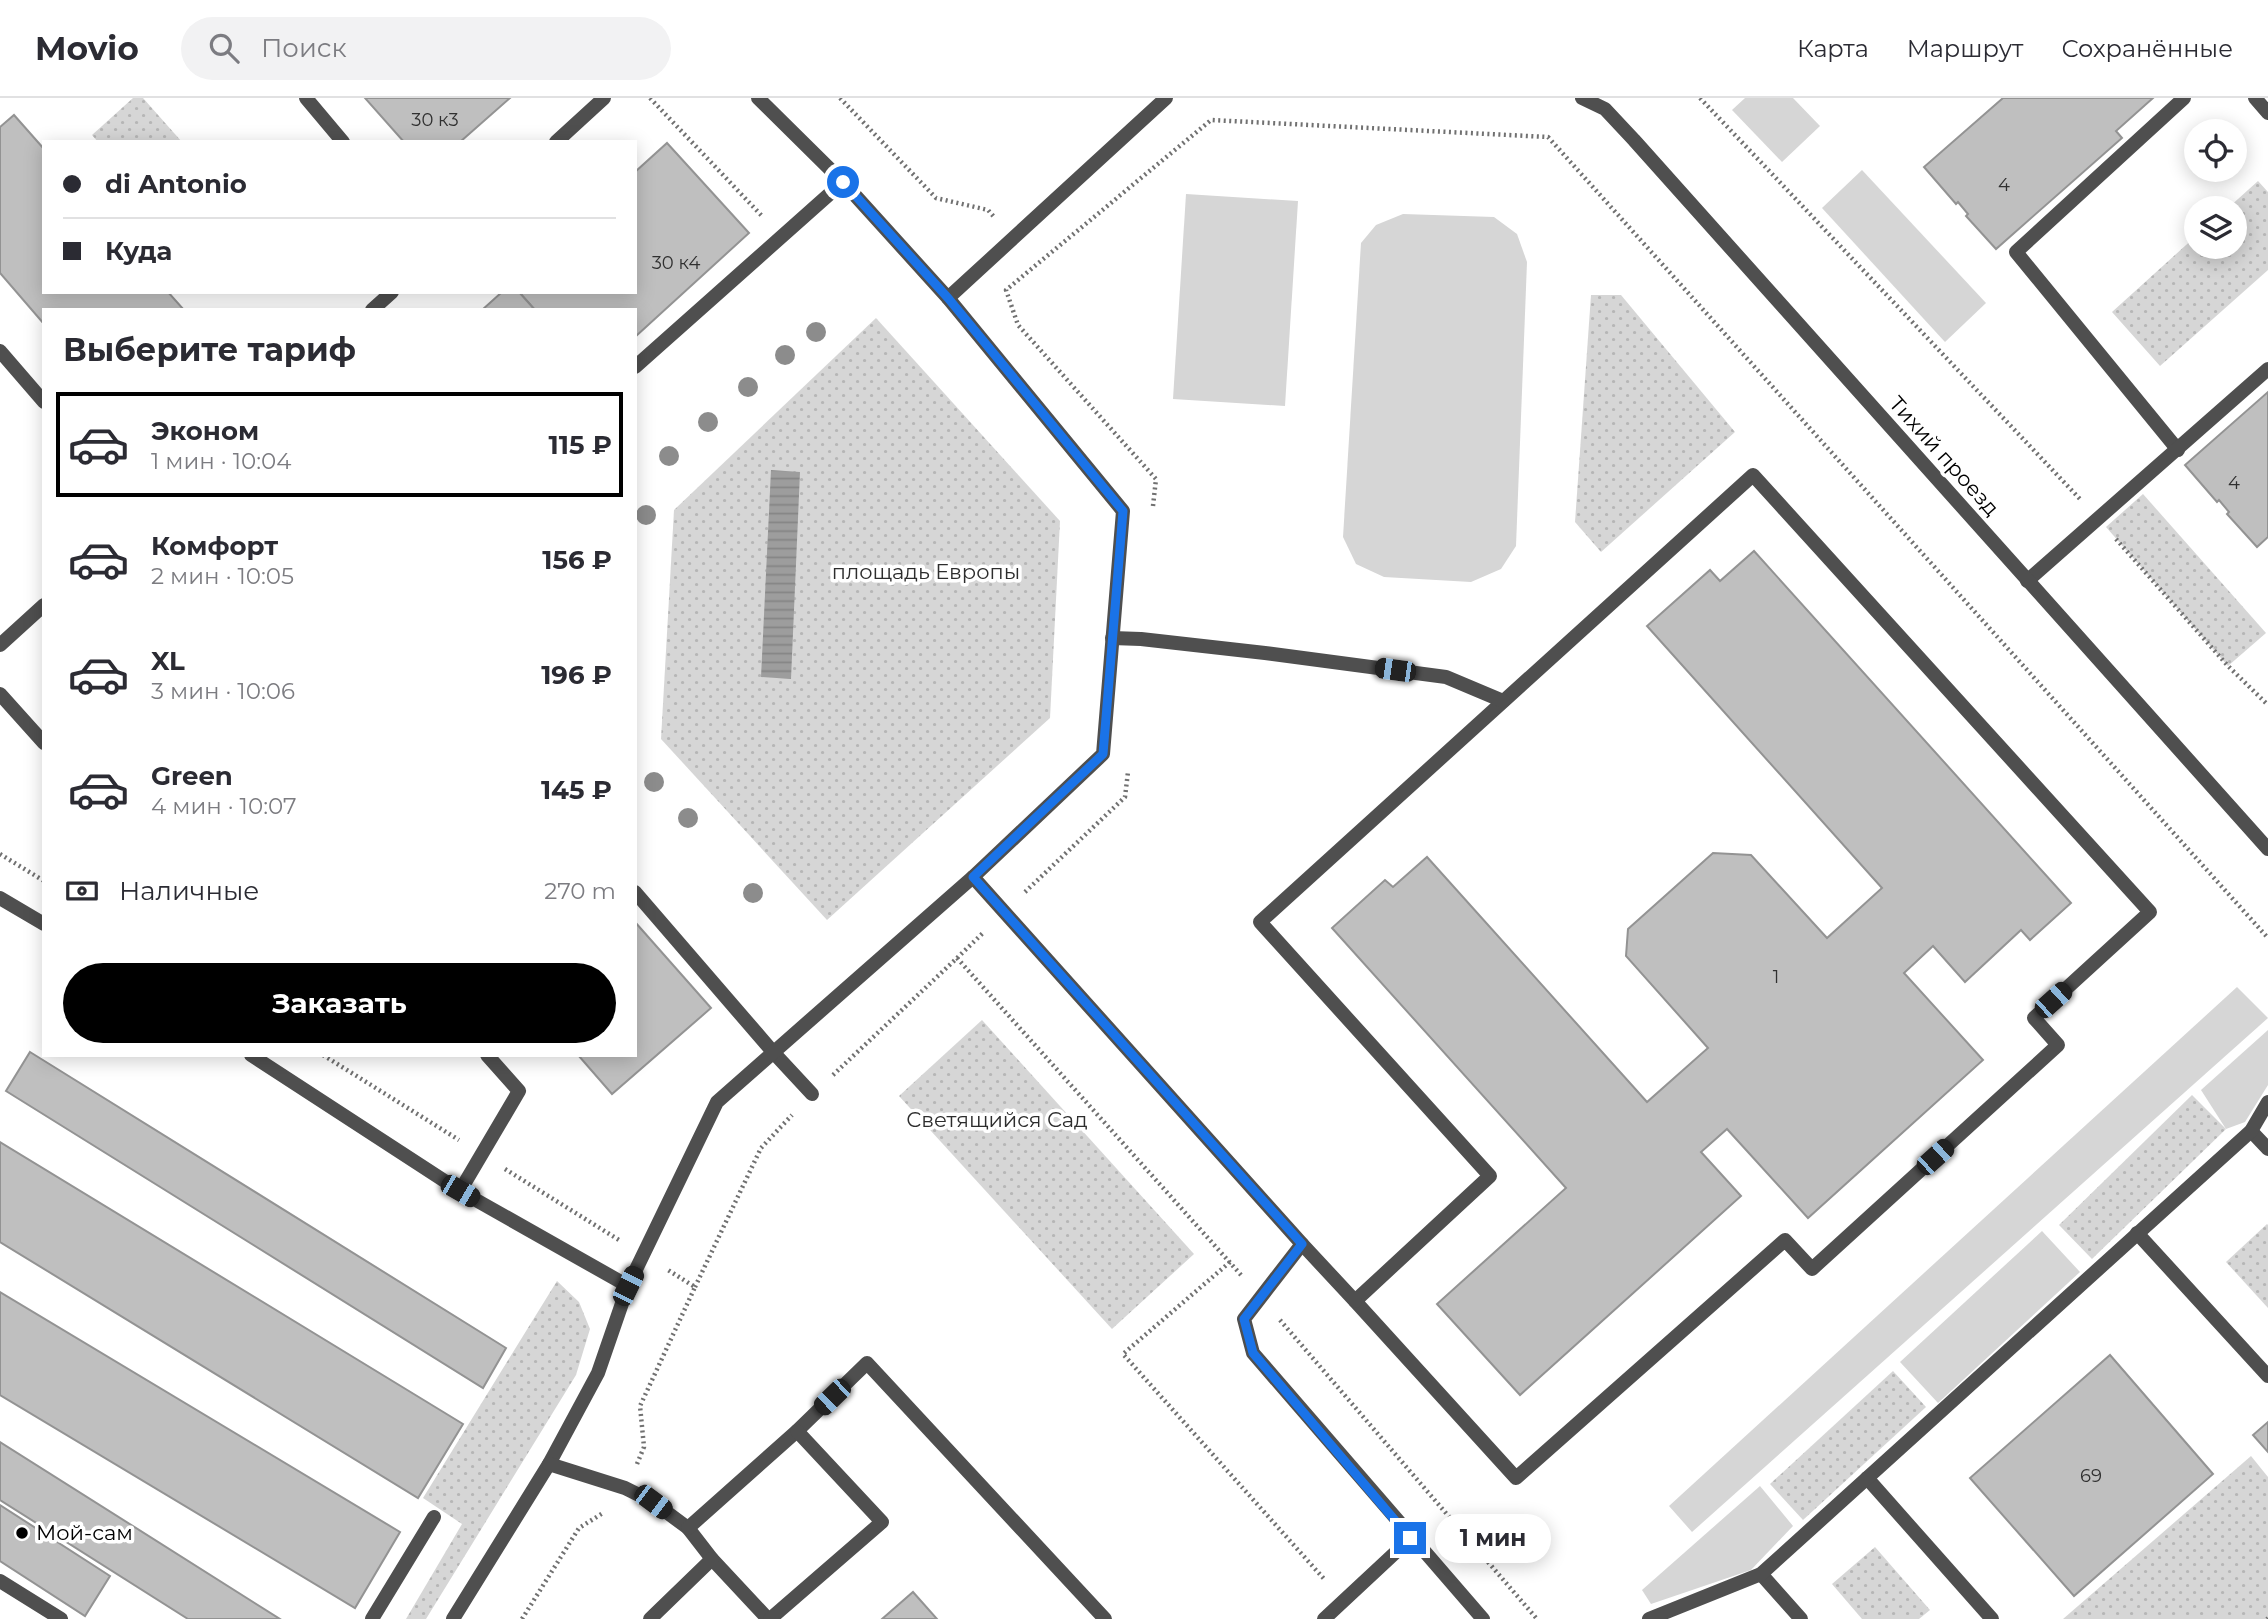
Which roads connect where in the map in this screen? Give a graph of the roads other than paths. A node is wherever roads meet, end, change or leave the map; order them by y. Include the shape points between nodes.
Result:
1 (306, 98) edge
2 (604, 98) edge
3 (758, 98) edge
4 (1166, 98) edge
5 (1582, 98) edge
6 (2184, 98) edge
7 (2255, 98) edge
8 (2268, 113) edge
9 (341, 140) edge
10 (558, 140) edge
11 (843, 182) junction
12 (389, 294) edge
13 (948, 298) junction
14 (374, 308) edge
15 (0, 351) edge
16 (637, 365) edge
17 (2268, 369) edge
18 (42, 400) edge
19 (2178, 450) junction
20 (2027, 581) junction
21 (42, 607) edge
22 (1112, 638) junction
23 (0, 645) edge
24 (0, 694) edge
25 (1503, 701) junction
26 (42, 741) edge
27 (2268, 849) edge
28 (973, 877) junction
29 (637, 894) edge
30 (0, 898) edge
31 (42, 923) edge
32 (773, 1052) junction
33 (254, 1057) edge
34 (488, 1057) edge
35 (812, 1094) road end
36 (2268, 1102) edge
37 (2251, 1131) junction
38 (2268, 1149) edge
39 (460, 1191) junction
40 (2137, 1233) junction
41 (1302, 1244) junction
42 (628, 1286) junction
43 (1355, 1301) junction
44 (2268, 1376) edge
45 (797, 1431) junction
46 (549, 1464) junction
47 (1867, 1478) junction
48 (433, 1517) dead end
49 (688, 1528) junction
50 (1410, 1538) junction
51 (712, 1559) junction
52 (1761, 1574) junction
53 (0, 1581) edge
54 (61, 1619) edge
55 (372, 1619) edge
56 (453, 1619) edge
57 (650, 1619) edge
58 (769, 1619) edge
59 (1105, 1619) edge
60 (1324, 1619) edge
61 (1483, 1619) edge
62 (1649, 1619) edge
63 (1801, 1619) edge
64 (1993, 1619) edge

1 - 9 street
2 - 10 street
3 - 11 street
4 - 13 street
5 - 20 street, Тихий проезд via 1605,108
6 - 19 street via 2016,252
7 - 8 street
11 - 13 street
11 - 16 street
12 - 14 street
13 - 22 street via 1123,511
15 - 18 street
17 - 19 street
19 - 20 street
20 - 27 street, Тихий проезд
21 - 23 street
22 - 25 street via 1447,677
22 - 28 street via 1103,754
24 - 26 street
25 - 43 street via 1260,922 1490,1177
25 - 43 street via 1753,475 2150,912 2034,1018 2058,1045 1812,1269 1785,1240 1516,1478
28 - 32 street
28 - 41 street
29 - 32 street
30 - 31 street
32 - 35 street
32 - 42 street via 717,1102
33 - 39 street
34 - 39 street via 519,1091
36 - 37 street
37 - 38 street
37 - 40 street
39 - 42 street
40 - 44 street
40 - 47 street
41 - 43 street
41 - 50 street via 1244,1319 1253,1353
42 - 46 street via 598,1373
45 - 49 street
45 - 58 street via 881,1522
45 - 59 street via 867,1363
46 - 49 street via 625,1488
46 - 56 street
47 - 52 street
47 - 64 street
48 - 55 street
49 - 51 street
50 - 60 street
50 - 61 street
51 - 57 street
51 - 58 street
52 - 62 street
52 - 63 street
53 - 54 street

